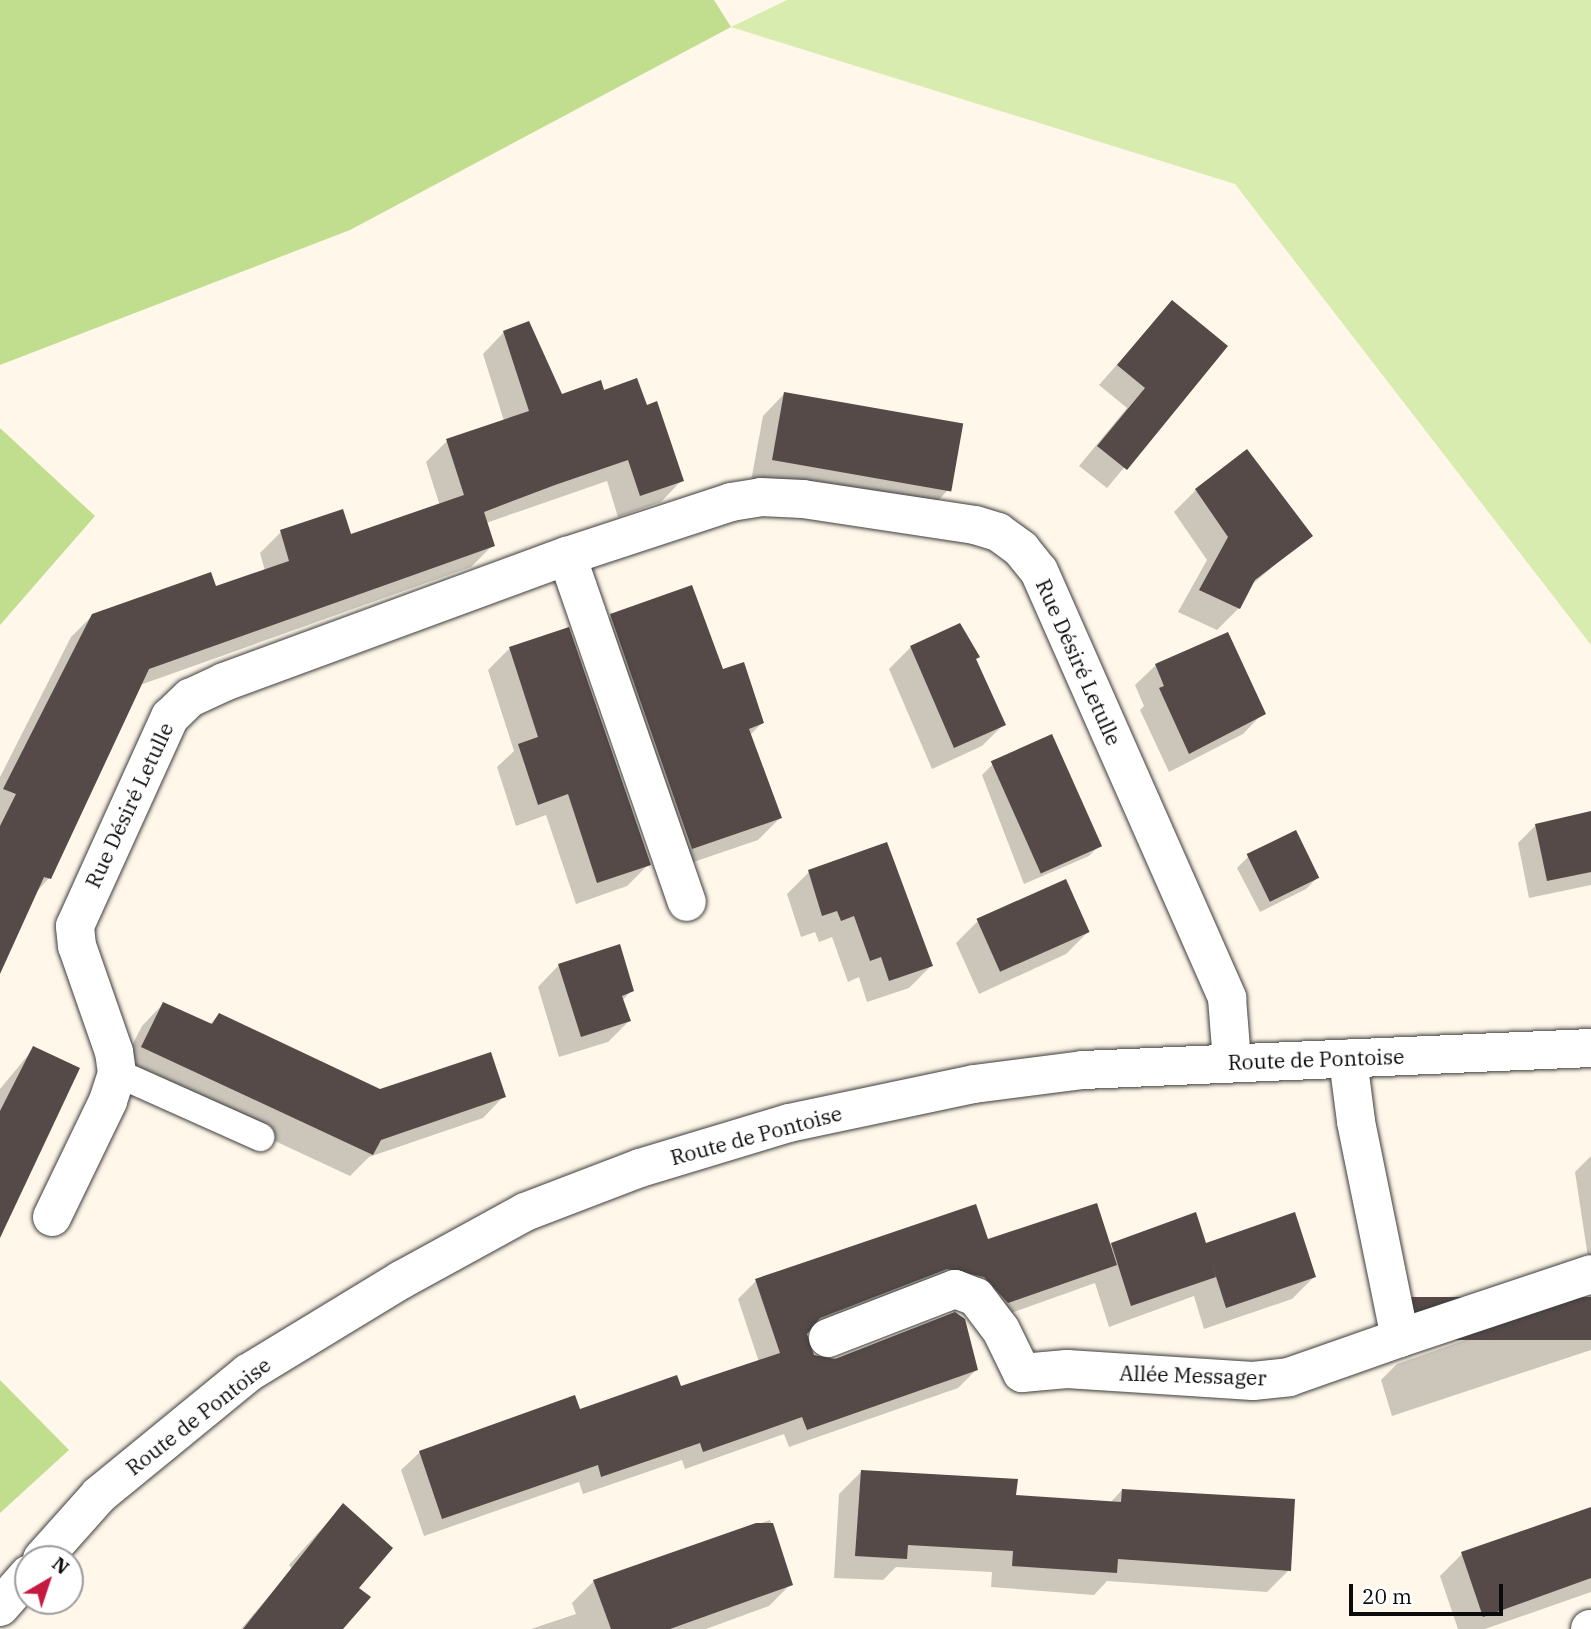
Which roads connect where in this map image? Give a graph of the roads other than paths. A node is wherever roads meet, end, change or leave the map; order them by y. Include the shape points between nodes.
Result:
1 (568, 556) junction
2 (687, 902) dead end
3 (1591, 1048) edge
4 (1348, 1059) junction
5 (1232, 1061) junction
6 (117, 1073) junction
7 (260, 1137) dead end
8 (52, 1217) dead end
9 (1591, 1274) edge
10 (828, 1338) dead end
11 (1400, 1338) junction
12 (54, 1545) edge
13 (14, 1591) edge
14 (0, 1607) edge

1 - 2 street
1 - 5 street, Rue Désiré Letulle via 731,502 761,497 975,525 998,532 1021,549 1039,571 1227,998
1 - 6 street, Rue Désiré Letulle via 224,682 190,698 170,717 75,926 77,946
3 - 4 street, Route de Pontoise
4 - 5 street, Route de Pontoise
4 - 11 street
5 - 12 street, Route de Pontoise via 1083,1070 974,1084 789,1123 640,1168 525,1212 401,1280 248,1373 99,1495
6 - 7 lane
6 - 8 street
9 - 11 street, Allée Messager
10 - 11 street, Allée Messager via 955,1289 976,1297 1001,1330 1022,1373 1067,1369 1252,1381 1289,1377
13 - 14 street

